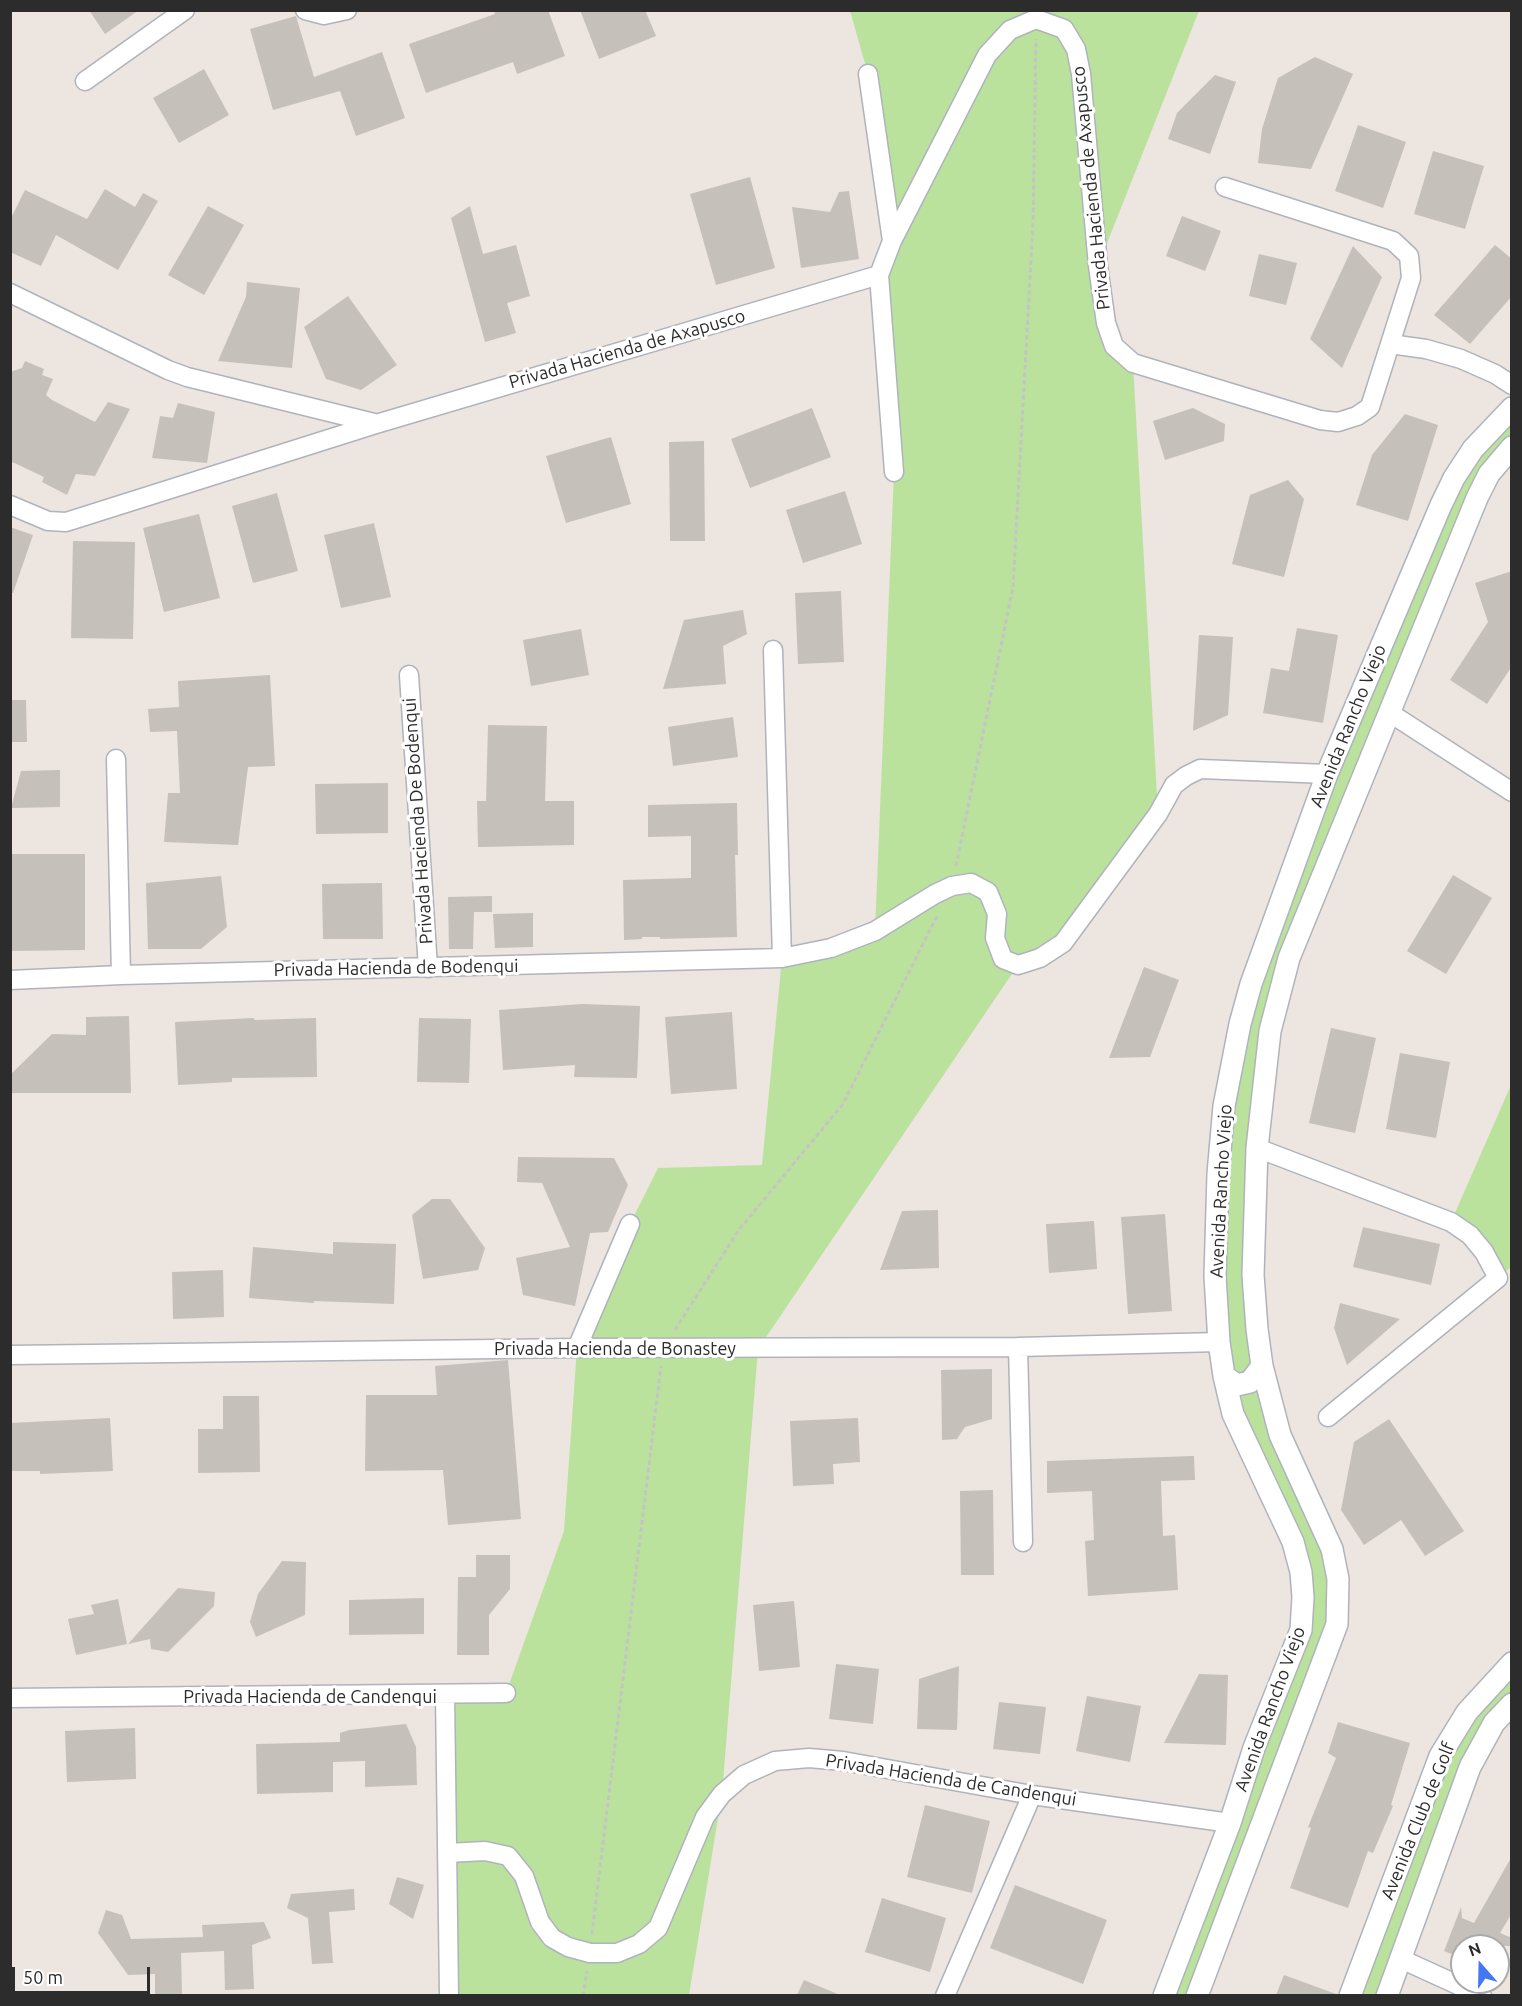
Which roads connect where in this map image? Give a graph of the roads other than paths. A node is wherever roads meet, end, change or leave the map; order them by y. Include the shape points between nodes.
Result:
1 (185, 10) edge
2 (305, 10) edge
3 (347, 10) edge
4 (868, 74) dead end
5 (85, 81) dead end
6 (1225, 187) dead end
7 (892, 241) junction
8 (879, 275) junction
9 (10, 293) edge
10 (1390, 344) junction
11 (1512, 385) edge
12 (1512, 408) edge
13 (376, 424) junction
14 (1512, 447) edge
15 (894, 471) dead end
16 (10, 505) edge
17 (773, 650) dead end
18 (1372, 667) junction
19 (409, 675) dead end
20 (1404, 678) junction
21 (1390, 713) junction
22 (116, 759) dead end
23 (1327, 774) junction
24 (1512, 792) edge
25 (1308, 825) junction
26 (1339, 835) junction
27 (782, 958) junction
28 (428, 968) junction
29 (122, 975) junction
30 (10, 980) edge
31 (1257, 1148) junction
32 (630, 1224) dead end
33 (1505, 1278) edge
34 (1219, 1342) junction
35 (1018, 1347) junction
36 (578, 1348) junction
37 (10, 1355) edge
38 (1262, 1366) junction
39 (1224, 1376) junction
40 (1328, 1417) dead end
41 (1023, 1542) dead end
42 (1512, 1663) edge
43 (445, 1694) junction
44 (506, 1694) dead end
45 (10, 1698) edge
46 (1512, 1704) edge
47 (1254, 1748) junction
48 (1286, 1761) junction
49 (1032, 1795) junction
50 (1230, 1823) junction
51 (448, 1853) junction
52 (1211, 1872) junction
53 (1240, 1880) junction
54 (1379, 1920) junction
55 (1411, 1929) junction
56 (1401, 1959) junction
57 (1359, 1973) junction
58 (1390, 1990) edge
59 (449, 1995) edge
60 (945, 1995) edge
61 (1164, 1995) edge
62 (1197, 1995) edge
63 (1350, 1995) edge
64 (1482, 1995) edge

1 - 5 street
2 - 3 street via 324,15
4 - 7 street
6 - 10 street, Privada Hacienda de Axapusco via 1393,241 1409,256 1411,278
7 - 8 street
7 - 10 street, Privada Hacienda de Axapusco via 987,55 1010,30 1036,18 1064,29 1076,49 1098,266 1106,323 1114,346 1133,363 1320,420 1338,422 1357,416 1370,406
8 - 13 street, Privada Hacienda de Axapusco
8 - 15 street
9 - 13 street via 187,377
10 - 11 street via 1461,358
12 - 18 street, Avenida Rancho Viejo via 1473,449 1454,478
13 - 16 street, Privada Hacienda de Axapusco via 66,522 48,521
14 - 20 street, Avenida Rancho Viejo via 1489,474 1476,498
17 - 27 street
18 - 20 street
18 - 23 street, Avenida Rancho Viejo
19 - 28 street, Privada Hacienda De Bodenqui
20 - 21 street, Avenida Rancho Viejo
21 - 24 street
21 - 26 street, Avenida Rancho Viejo
22 - 29 street
23 - 25 street, Avenida Rancho Viejo
23 - 27 street, Privada Hacienda de Bodenqui via 1200,769 1186,776 1174,785 1158,814 1063,943 1040,958 1018,965 1004,959 995,938 997,914 988,892 971,883 935,894 875,932 831,948
25 - 26 street
25 - 34 street, Avenida Rancho Viejo via 1251,984 1224,1106 1215,1276
26 - 31 street, Avenida Rancho Viejo via 1287,967 1270,1031
27 - 28 street, Privada Hacienda de Bodenqui
28 - 29 street, Privada Hacienda de Bodenqui
29 - 30 street, Privada Hacienda de Bodenqui
31 - 33 street via 1451,1222 1470,1235
31 - 38 street, Avenida Rancho Viejo via 1254,1275
32 - 36 street, Privada Hacienda de Bonastey
33 - 40 street
34 - 35 street, Privada Hacienda de Bonastey
34 - 39 street, Avenida Rancho Viejo
35 - 36 street, Privada Hacienda de Bonastey
35 - 41 street
36 - 37 street, Privada Hacienda de Bonastey
38 - 39 street via 1250,1382 1237,1385
38 - 48 street, Avenida Rancho Viejo via 1280,1435 1332,1549 1338,1579 1337,1624
39 - 47 street, Avenida Rancho Viejo via 1233,1414 1293,1542 1301,1572 1301,1630
42 - 54 street, Avenida Club de Golf via 1467,1712 1440,1756
43 - 44 street
43 - 45 street, Privada Hacienda de Candenqui
43 - 51 street, Privada Hacienda de Candenqui
46 - 55 street, Avenida Club de Golf via 1494,1723 1470,1767
47 - 48 street
47 - 50 street, Avenida Rancho Viejo
48 - 53 street, Avenida Rancho Viejo
49 - 50 street, Privada Hacienda de Candenqui
49 - 51 street, Privada Hacienda de Candenqui via 843,1761 775,1761 744,1775 722,1794 705,1817 658,1928 639,1944 617,1953 590,1953 552,1938 540,1922 524,1876 508,1856 485,1851
49 - 60 street, Privada Hacienda de Candenqui
50 - 52 street, Avenida Rancho Viejo
51 - 59 street
52 - 53 street
52 - 61 street, Avenida Rancho Viejo
53 - 62 street, Avenida Rancho Viejo
54 - 55 street
54 - 57 street, Avenida Club de Golf
55 - 56 street, Avenida Club de Golf
56 - 58 street, Avenida Club de Golf
56 - 64 street
57 - 58 street
57 - 63 street, Avenida Club de Golf

